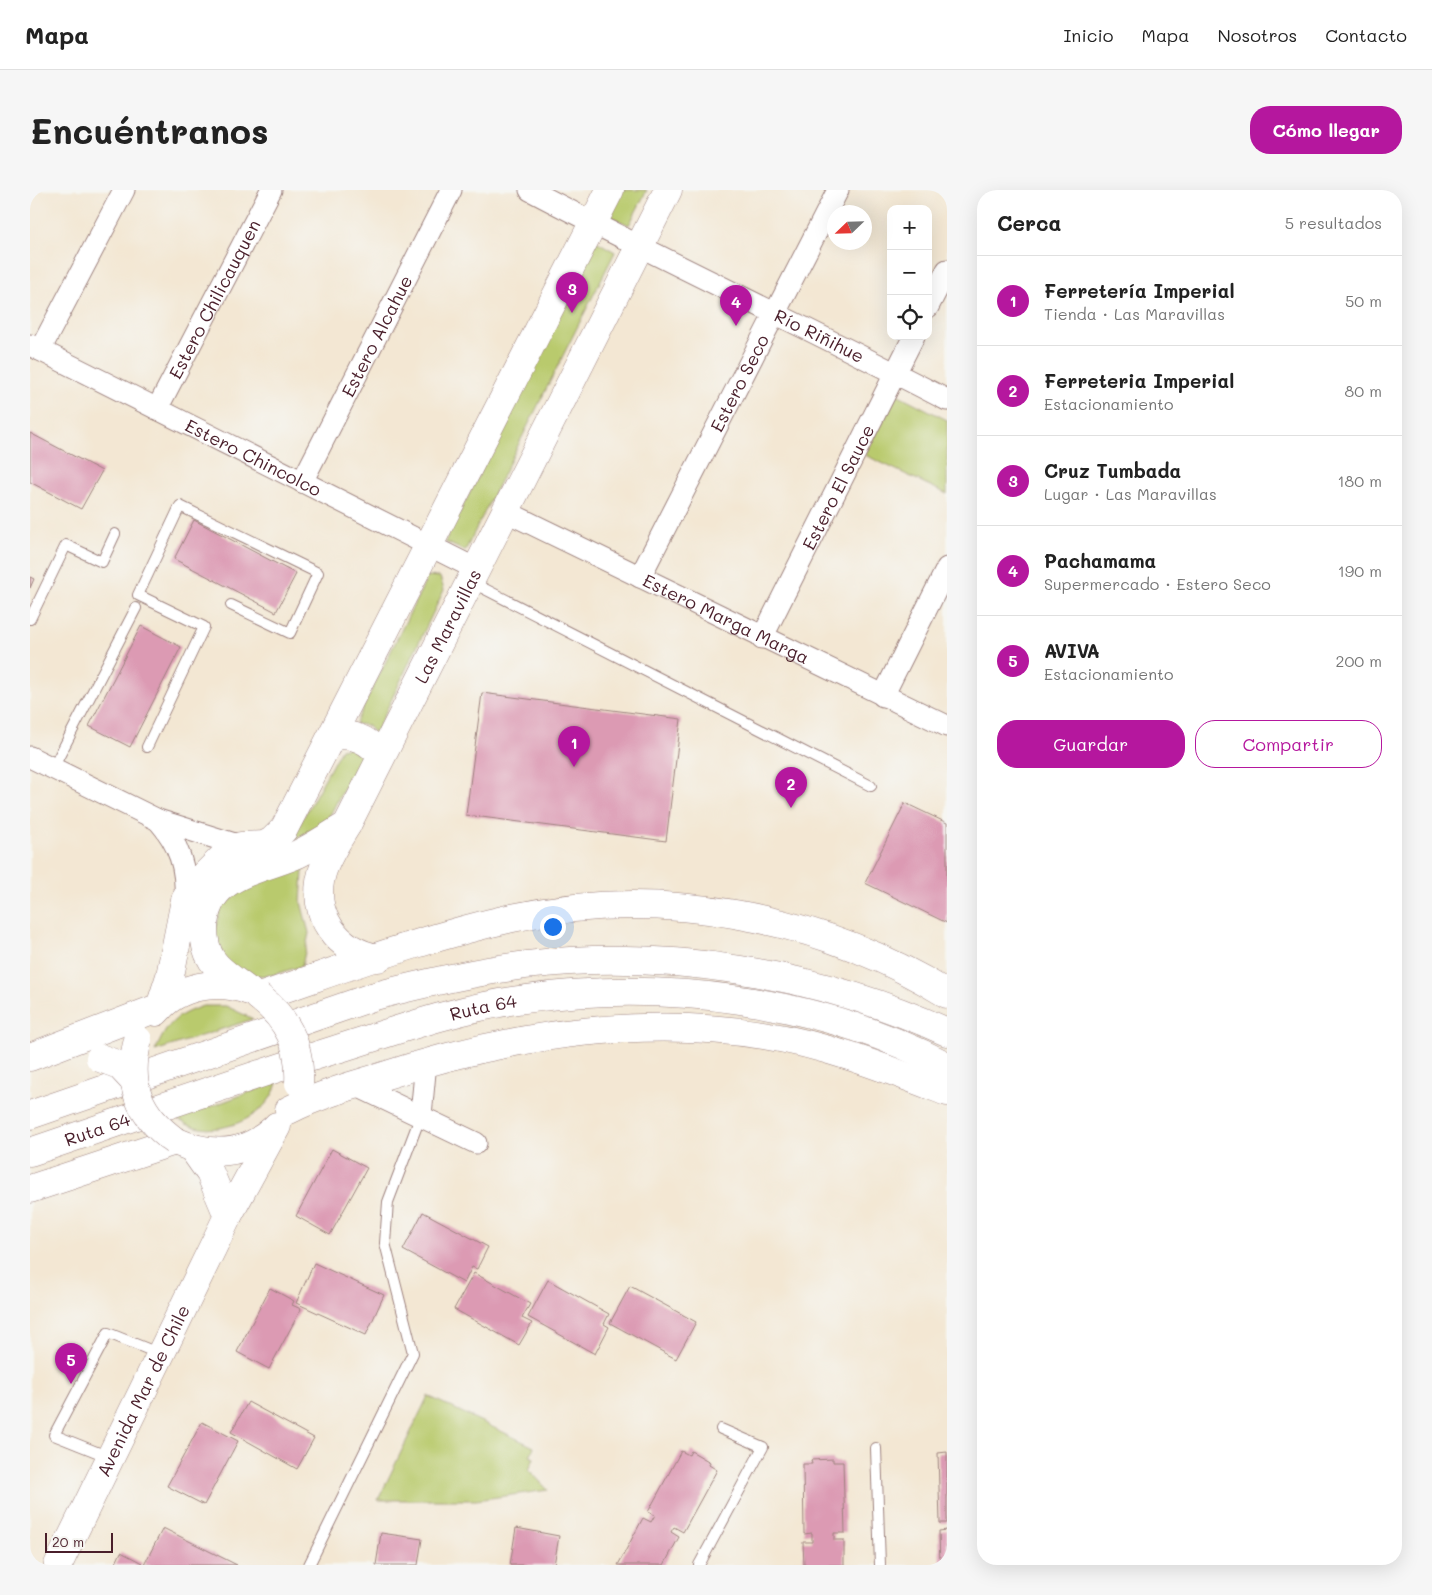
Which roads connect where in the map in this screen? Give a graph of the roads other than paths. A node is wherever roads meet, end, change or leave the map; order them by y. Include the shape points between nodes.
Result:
1 (124, 190) edge
2 (271, 190) edge
3 (451, 190) edge
4 (530, 190) edge
5 (610, 190) edge
6 (668, 190) edge
7 (838, 190) edge
8 (594, 223) junction
9 (639, 247) junction
10 (947, 270) edge
11 (932, 299) edge
12 (775, 311) junction
13 (912, 340) edge
14 (35, 347) edge
15 (895, 373) junction
16 (947, 400) edge
17 (157, 408) junction
18 (302, 482) junction
19 (505, 511) junction
20 (115, 534) dead end
21 (430, 546) junction
22 (947, 568) edge
23 (473, 575) junction
24 (640, 578) junction
25 (231, 604) dead end
26 (136, 608) dead end
27 (30, 619) edge
28 (762, 638) junction
29 (883, 696) junction
30 (947, 726) edge
31 (333, 736) junction
32 (147, 747) dead end
33 (381, 756) junction
34 (30, 757) edge
35 (53, 768) junction
36 (871, 786) dead end
37 (158, 820) junction
38 (347, 825) junction
39 (241, 846) junction
40 (185, 900) junction
41 (378, 958) junction
42 (253, 993) junction
43 (947, 994) edge
44 (160, 1006) junction
45 (947, 1032) edge
46 (40, 1054) edge
47 (426, 1062) junction
48 (947, 1066) edge
49 (134, 1080) junction
50 (355, 1085) junction
51 (947, 1092) edge
52 (30, 1115) edge
53 (421, 1115) junction
54 (283, 1118) junction
55 (476, 1143) dead end
56 (184, 1145) junction
57 (30, 1152) edge
58 (30, 1189) edge
59 (228, 1216) junction
60 (161, 1354) junction
61 (721, 1429) dead end
62 (876, 1448) dead end
63 (110, 1458) junction
64 (58, 1565) edge
65 (309, 1565) edge
66 (699, 1565) edge
67 (880, 1565) edge

1 - 14 street
2 - 17 street, Estero Chilicauquen
3 - 18 street, Estero Alcahue
4 - 8 street, Río Riñihue
5 - 8 main road
6 - 9 main road, Las Maravillas
7 - 12 street, Estero Seco
8 - 9 street, Río Riñihue
8 - 21 main road
9 - 12 street, Río Riñihue
9 - 19 main road, Las Maravillas
10 - 11 street
12 - 15 street, Río Riñihue
12 - 24 street, Estero Seco
13 - 15 street, Estero El Sauce
14 - 17 street, Estero Chincolco
15 - 16 street, Río Riñihue
15 - 28 street, Estero El Sauce
17 - 18 street, Estero Chincolco
18 - 21 street, Estero Chincolco
19 - 23 main road, Las Maravillas
19 - 24 street, Estero Marga Marga
20 - 27 lane via 102,562 66,545
21 - 23 street, Estero Chincolco
21 - 31 main road
22 - 29 street
23 - 33 main road, Las Maravillas
23 - 36 lane
24 - 28 street, Estero Marga Marga
25 - 32 lane via 290,633 318,573 180,506 138,595 204,627
26 - 35 lane
28 - 29 street, Estero Marga Marga
29 - 30 street, Estero Marga Marga
31 - 33 main road via 360,738 376,748
31 - 39 main road via 279,835 264,845
33 - 38 main road, Las Maravillas
34 - 35 street
35 - 37 street
37 - 39 street
37 - 40 street via 181,856 186,878
38 - 41 main road, Las Maravillas via 322,871 319,886 322,914 343,944 365,956
38 - 42 main road via 300,853 259,870 237,875 213,898 204,921 212,961
39 - 40 main road via 209,869
40 - 44 main road via 170,976
41 - 42 main road
41 - 43 main road via 511,918 553,911 680,907 767,920 810,932 894,964
42 - 44 main road via 224,985 201,986 179,993
42 - 54 main road, bridge via 278,1013 292,1034 300,1067 299,1083
44 - 46 main road
44 - 49 main road, bridge via 138,1040
45 - 52 main road, Ruta 64 via 886,1007 837,992 736,970 633,961 528,965 451,977 375,996
46 - 49 main road, bridge via 100,1058 119,1065
47 - 50 main road
47 - 51 main road via 592,1030 678,1027 756,1034 810,1045 853,1057
47 - 53 street
48 - 57 main road, Ruta 64 via 892,1041 845,1025 748,1001 656,992 563,994 471,1009 427,1020
49 - 56 main road, bridge via 138,1099 147,1115 160,1130
50 - 53 street
50 - 54 main road via 312,1099
53 - 55 street
53 - 65 lane via 388,1202 385,1230 385,1243 413,1353
54 - 56 main road via 260,1140 238,1150 216,1152
54 - 59 main road, Avenida Mar de Chile
56 - 58 main road
56 - 59 main road via 210,1173
59 - 60 main road, Avenida Mar de Chile
60 - 63 main road, Avenida Mar de Chile
60 - 63 lane via 108,1333 54,1435
61 - 66 lane via 763,1447
62 - 67 lane
63 - 64 main road, Avenida Mar de Chile

